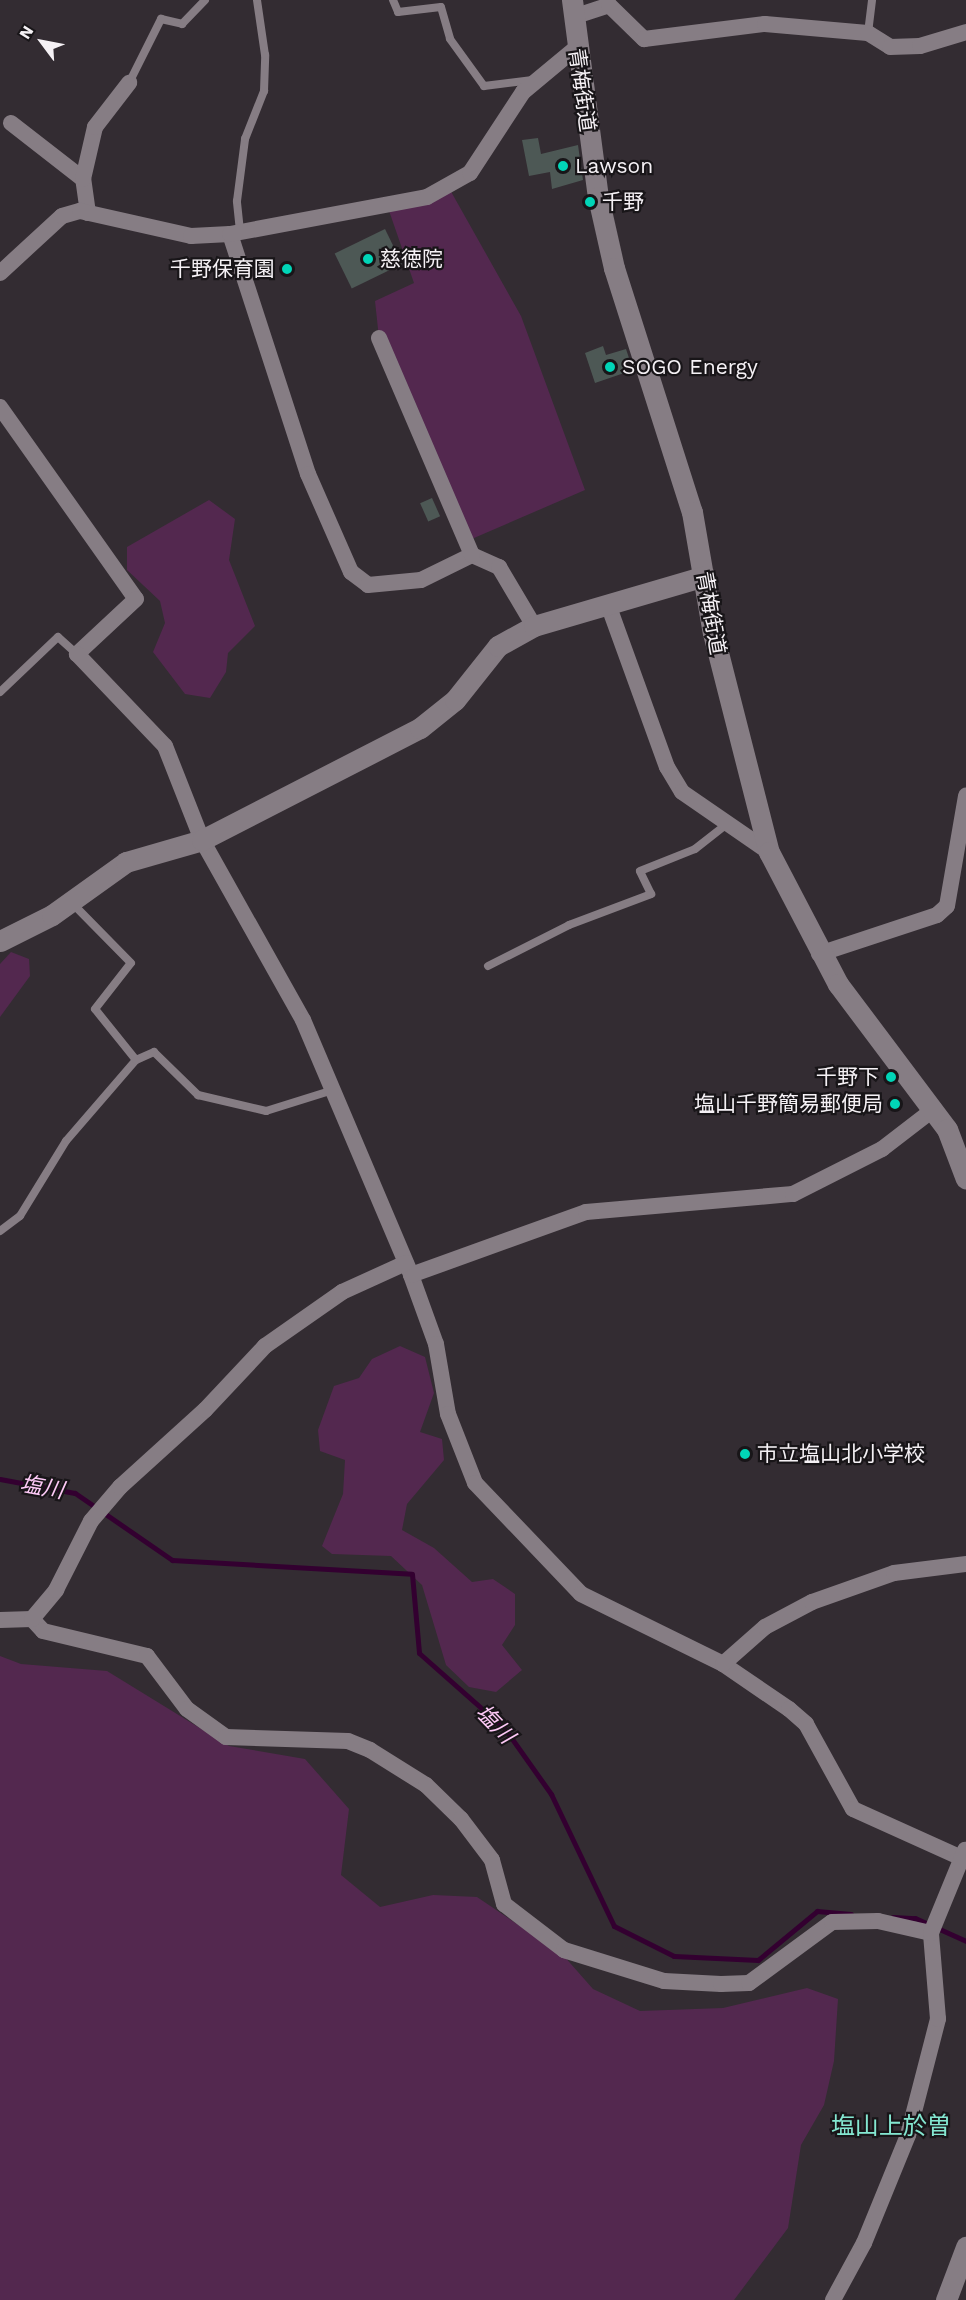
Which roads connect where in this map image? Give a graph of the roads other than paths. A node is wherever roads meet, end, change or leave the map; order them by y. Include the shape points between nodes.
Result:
1 (205, 0) edge
2 (257, 0) edge
3 (393, 0) edge
4 (872, 0) edge
5 (572, 8) edge
6 (966, 32) edge
7 (868, 33) junction
8 (576, 48) junction
9 (534, 80) junction
10 (129, 83) joint
11 (11, 123) dead end
12 (84, 180) junction
13 (88, 213) junction
14 (235, 233) junction
15 (0, 273) edge
16 (379, 338) dead end
17 (0, 407) edge
18 (472, 555) junction
19 (705, 576) junction
20 (609, 607) junction
21 (534, 626) junction
22 (77, 654) junction
23 (0, 692) edge
24 (966, 796) edge
25 (729, 822) junction
26 (202, 840) junction
27 (769, 852) junction
28 (71, 902) junction
29 (0, 941) edge
30 (819, 954) junction
31 (488, 966) dead end
32 (136, 1060) junction
33 (330, 1090) junction
34 (934, 1109) junction
35 (965, 1169) edge
36 (0, 1231) edge
37 (408, 1269) junction
38 (966, 1564) edge
39 (32, 1619) junction
40 (0, 1620) edge
41 (723, 1664) junction
42 (964, 1856) edge
43 (931, 1932) junction
44 (966, 2247) edge
45 (833, 2300) edge
46 (946, 2300) edge

1 - 10 lane via 182,24 161,19
2 - 14 lane via 266,55 264,91 245,139
3 - 9 lane via 398,12 441,7 450,39 484,86
4 - 7 lane
5 - 7 street via 609,5 644,39 727,25
5 - 8 street, 青梅街道
6 - 7 street via 920,46 890,47
8 - 9 street
8 - 19 street, 青梅街道 via 614,268 673,447
9 - 14 street via 470,172 449,188
10 - 12 street via 95,127
11 - 12 street
12 - 13 street
13 - 14 street via 190,236
13 - 15 street via 62,216
14 - 18 street via 308,474 351,572 368,585 421,580
16 - 18 street
17 - 22 street via 136,599
18 - 21 street via 499,567
19 - 20 street
19 - 27 street, 青梅街道 via 716,645
20 - 21 street
20 - 25 street via 667,767 682,792
21 - 26 street via 498,646 455,699 420,728
22 - 23 lane via 58,638
22 - 26 street via 165,746
24 - 30 street via 947,906 937,915
25 - 27 street
25 - 31 lane via 695,849 640,871 651,894 569,925
26 - 28 street via 126,862
26 - 33 street via 303,1020
27 - 30 street, 青梅街道
28 - 29 street
28 - 32 lane via 131,963 95,1009
30 - 34 street, 青梅街道
32 - 33 lane via 154,1052 198,1095 266,1111
32 - 36 lane via 66,1141 20,1216
33 - 37 street
34 - 35 street, 青梅街道
34 - 37 street via 882,1149 793,1194 586,1212
37 - 39 street via 342,1292 265,1346 205,1410 120,1487 91,1521 56,1590
37 - 41 street via 436,1344 448,1414 475,1483 581,1594
38 - 41 street via 894,1573 812,1602 765,1627
39 - 40 street
39 - 43 street via 43,1631 147,1656 187,1709 226,1737 348,1741 380,1756 426,1785 461,1819 492,1860 504,1904 564,1950 664,1981 749,1983 832,1922 878,1921
41 - 42 street via 806,1724 853,1809
42 - 43 street
43 - 45 street via 938,2019 908,2135 864,2243
44 - 46 street

